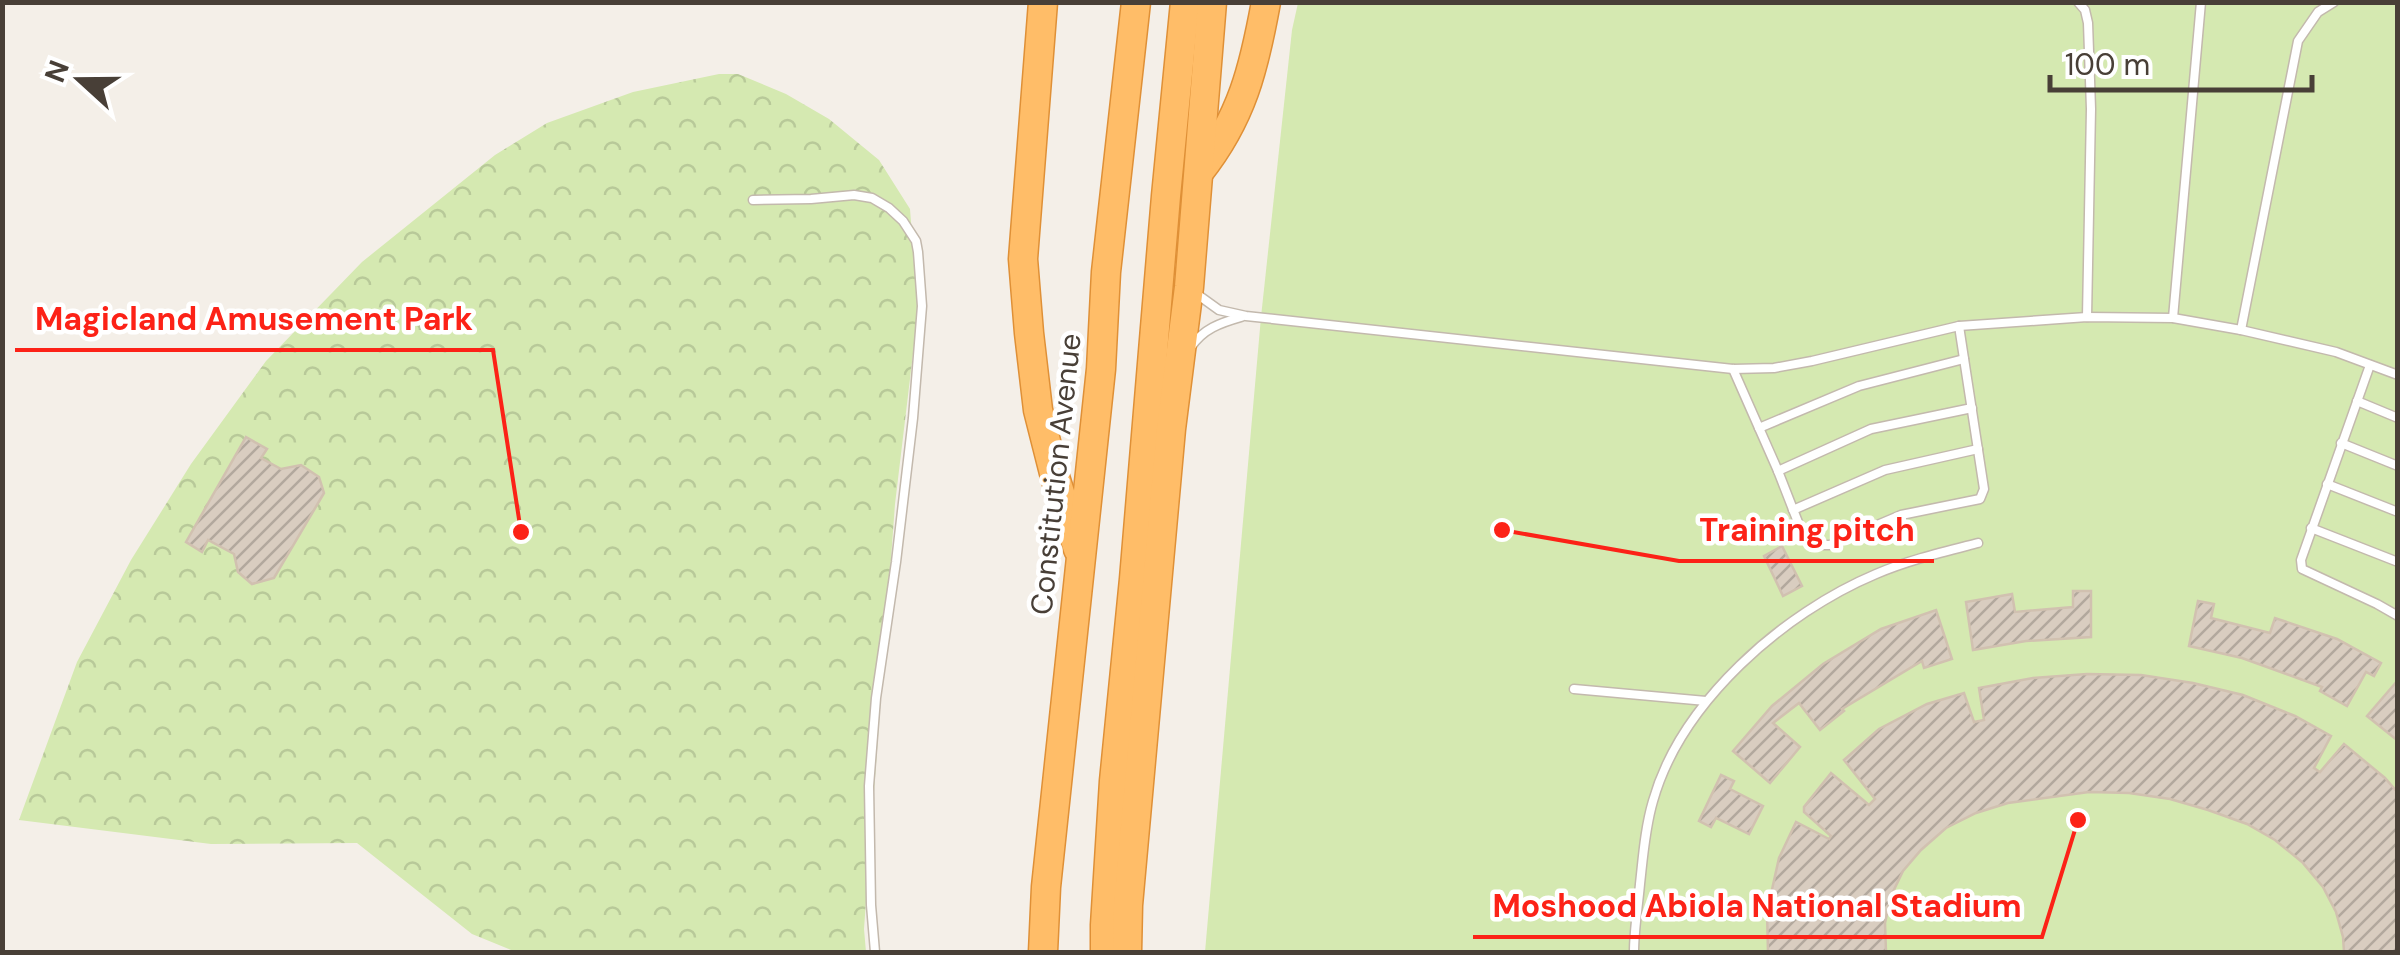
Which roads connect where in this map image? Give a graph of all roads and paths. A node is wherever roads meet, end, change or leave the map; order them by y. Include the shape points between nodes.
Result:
1 (1043, 2) edge
2 (1136, 2) edge
3 (1185, 2) edge
4 (1212, 2) edge
5 (1266, 2) edge
6 (2078, 2) edge
7 (2201, 2) edge
8 (2334, 2) edge
9 (1198, 185) junction
10 (754, 200) dead end
11 (1188, 279) junction
12 (1246, 316) junction
13 (2087, 317) junction
14 (2173, 318) junction
15 (1959, 326) junction
16 (2241, 330) junction
17 (1964, 359) junction
18 (2370, 365) junction
19 (1179, 366) junction
20 (1733, 369) junction
21 (2398, 375) edge
22 (2357, 401) junction
23 (1972, 408) junction
24 (2398, 418) edge
25 (1759, 428) junction
26 (2341, 444) junction
27 (1978, 450) junction
28 (2398, 466) edge
29 (1778, 471) junction
30 (2327, 484) junction
31 (1793, 510) junction
32 (2398, 512) edge
33 (2311, 528) junction
34 (1978, 543) dead end
35 (1081, 558) junction
36 (2398, 562) edge
37 (2398, 616) edge
38 (1574, 689) dead end
39 (1706, 701) junction
40 (874, 952) edge
41 (1043, 952) edge
42 (1105, 952) edge
43 (1127, 952) edge
44 (1634, 952) edge

1 - 35 highway via 1023,259 1038,410
2 - 35 highway, Constitution Avenue
3 - 42 highway via 1114,781
4 - 9 highway
5 - 9 highway via 1246,92
6 - 13 lane via 2088,22 2091,109
7 - 14 lane
8 - 16 lane via 2318,12 2298,42
9 - 11 highway
10 - 40 lane via 872,198 903,221 918,252 922,306 912,418 869,786
11 - 12 lane via 1219,310
11 - 19 highway
12 - 19 lane via 1199,334
12 - 20 lane
13 - 14 lane
13 - 15 lane
14 - 16 lane
15 - 17 lane
15 - 20 lane via 1812,361
16 - 18 lane
17 - 23 lane
17 - 25 lane via 1859,386
18 - 21 lane
18 - 22 lane
19 - 43 highway
20 - 25 lane
22 - 24 lane
22 - 26 lane
23 - 27 lane
23 - 29 lane via 1871,429
25 - 29 lane
26 - 28 lane
26 - 30 lane
27 - 31 lane via 1885,470
27 - 31 lane via 1980,499 1901,515 1830,545 1803,535
29 - 31 lane
30 - 32 lane
30 - 33 lane
33 - 36 lane
33 - 37 lane via 2302,569
34 - 39 lane via 1920,557 1838,593 1766,642
35 - 41 highway, Constitution Avenue
38 - 39 lane
39 - 44 lane via 1676,745 1652,801

